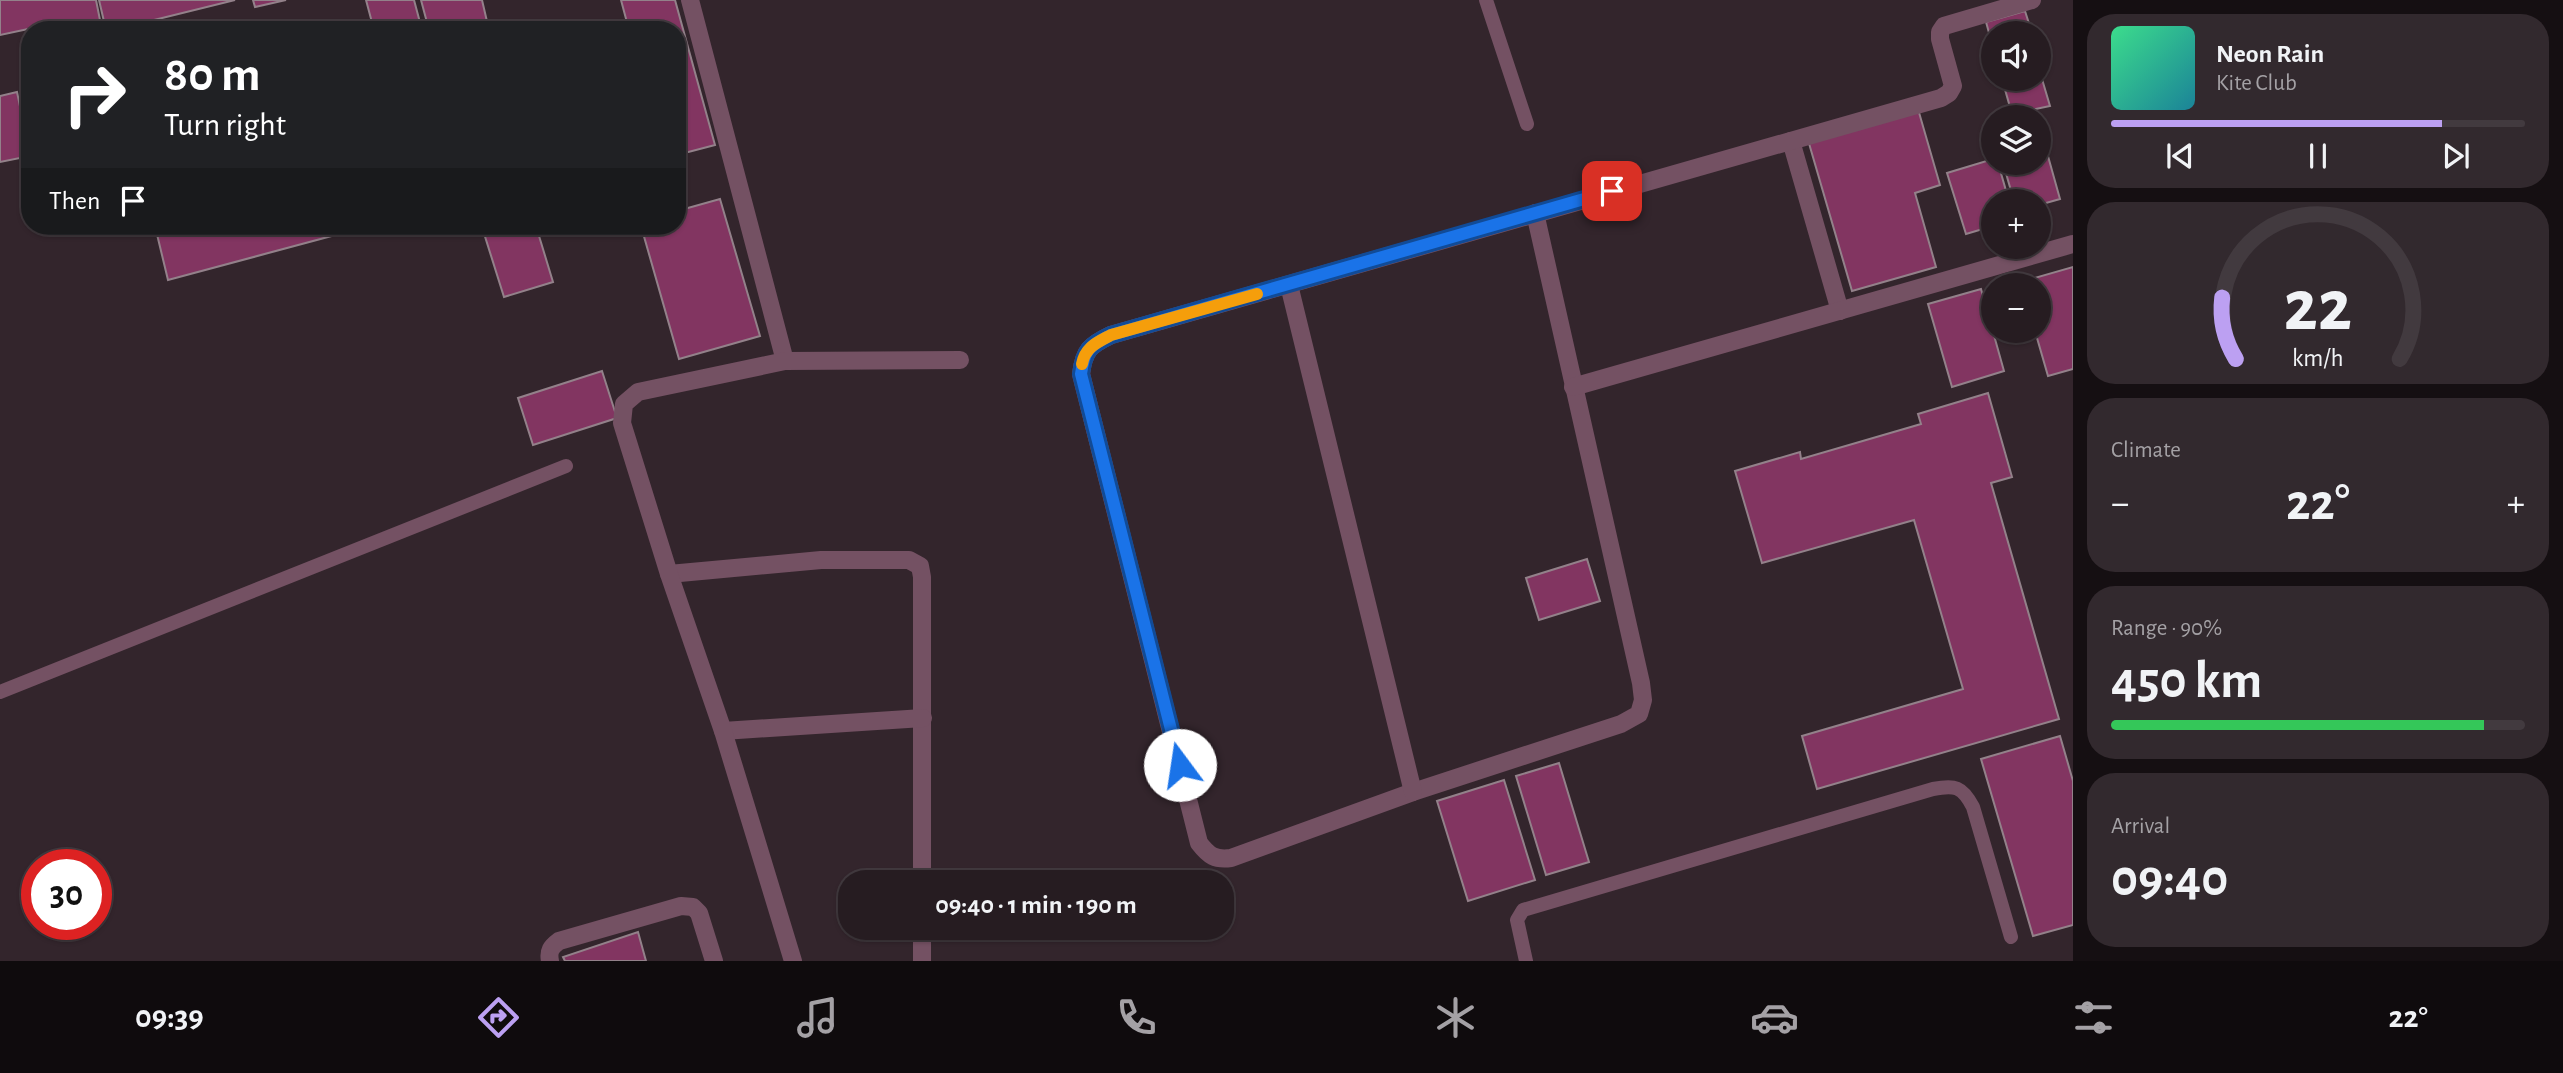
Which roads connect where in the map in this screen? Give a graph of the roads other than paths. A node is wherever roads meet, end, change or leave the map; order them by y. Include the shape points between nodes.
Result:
1 (690, 0) edge
2 (1486, 0) edge
3 (2032, 0) edge
4 (1977, 7) edge
5 (1527, 124) dead end
6 (1791, 141) junction
7 (1535, 213) junction
8 (2073, 244) edge
9 (1289, 285) junction
10 (1840, 311) junction
11 (960, 360) dead end
12 (785, 361) junction
13 (1573, 387) junction
14 (566, 466) dead end
15 (669, 573) junction
16 (0, 692) edge
17 (923, 718) junction
18 (723, 731) junction
19 (1413, 792) junction
20 (922, 870) edge
21 (2011, 937) dead end
22 (922, 940) edge
23 (550, 961) edge
24 (714, 961) edge
25 (793, 961) edge
26 (922, 961) edge
27 (1526, 961) edge

1 - 12 street
2 - 5 lane
3 - 4 street
4 - 6 street via 1940,32 1953,86 1949,93
6 - 7 street
6 - 10 street
7 - 9 street
7 - 13 street
8 - 10 street
9 - 19 street
9 - 19 street via 1111,335 1094,343 1083,356 1081,374 1199,844 1209,856 1231,858
10 - 13 street
11 - 12 street
12 - 15 street via 639,392 624,404 622,423
13 - 19 street via 1641,683 1639,714 1621,724
14 - 16 lane
15 - 17 street via 821,560 909,560 920,566
15 - 18 street
17 - 18 street
17 - 20 street
18 - 25 street
21 - 27 lane via 1973,807 1966,794 1952,786 1523,910 1517,920
22 - 26 street
23 - 24 street via 551,946 559,941 681,906 699,913

